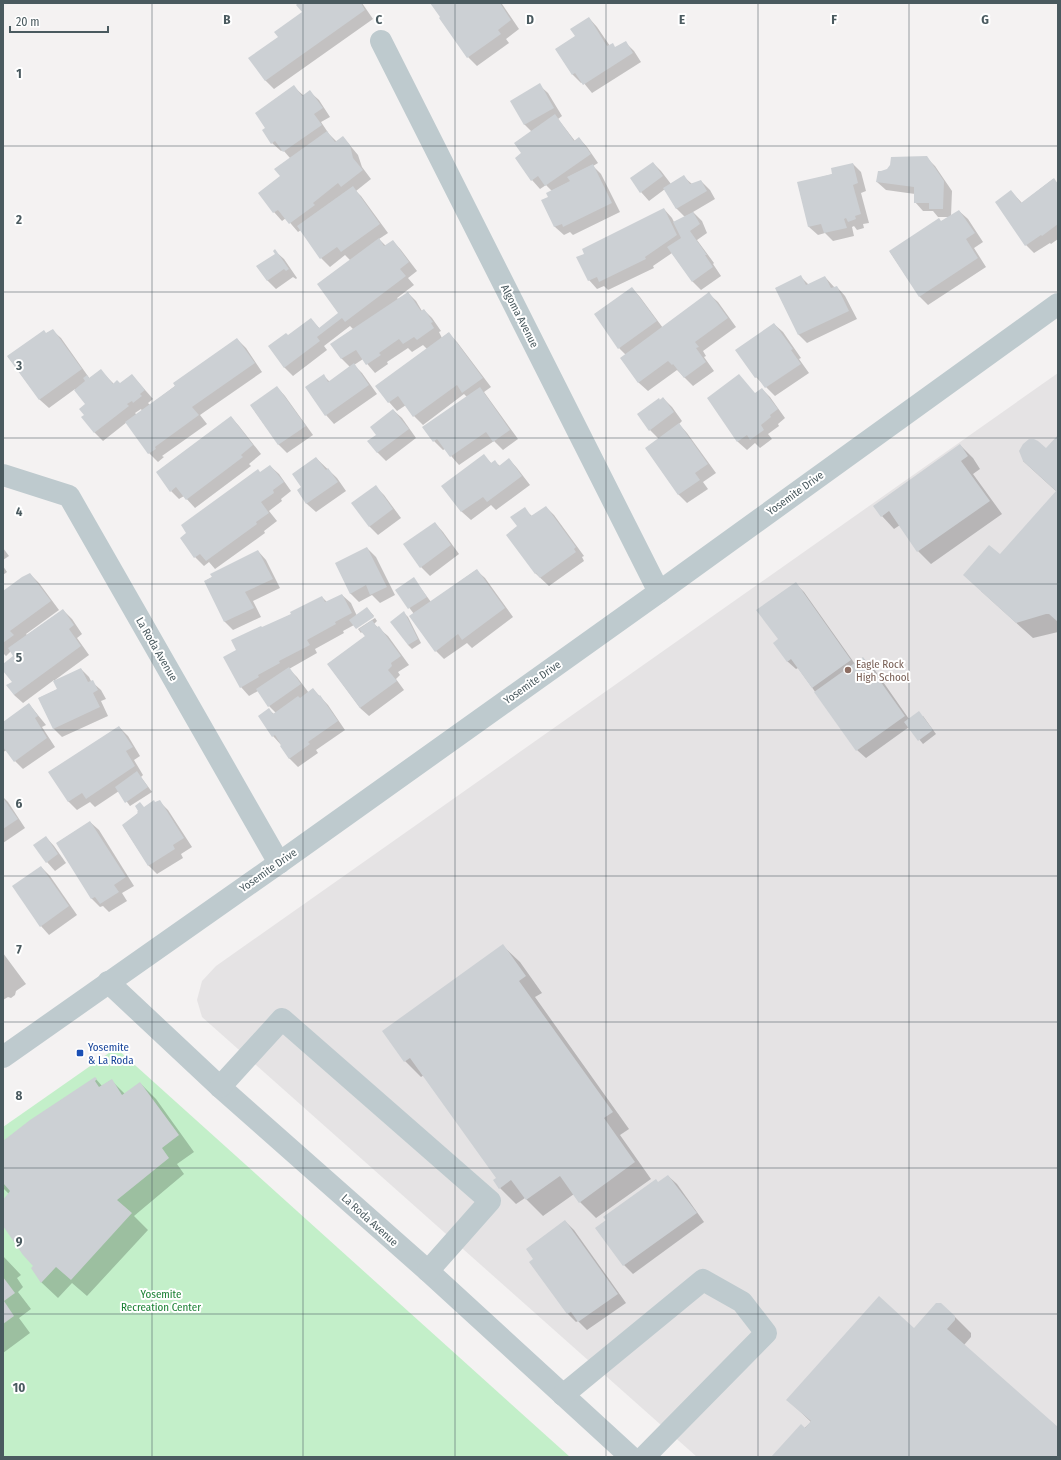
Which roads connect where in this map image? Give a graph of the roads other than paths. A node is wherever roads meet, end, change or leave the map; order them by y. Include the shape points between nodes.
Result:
1 (381, 41) dead end
2 (1058, 304) edge
3 (3, 475) edge
4 (659, 592) junction
5 (279, 862) junction
6 (108, 982) junction
7 (3, 1057) edge
8 (220, 1087) junction
9 (428, 1271) junction
10 (563, 1395) junction
11 (632, 1457) edge
12 (644, 1457) edge

1 - 4 street, Algoma Avenue
2 - 4 street, Yosemite Drive
3 - 5 street, La Roda Avenue via 70,496
4 - 5 street, Yosemite Drive
5 - 6 street, Yosemite Drive
6 - 7 street, Yosemite Drive
6 - 8 street, La Roda Avenue
8 - 9 street, La Roda Avenue
8 - 9 street via 282,1019 490,1201
9 - 10 street, La Roda Avenue
10 - 11 street, La Roda Avenue
10 - 12 street via 703,1280 742,1302 766,1332

